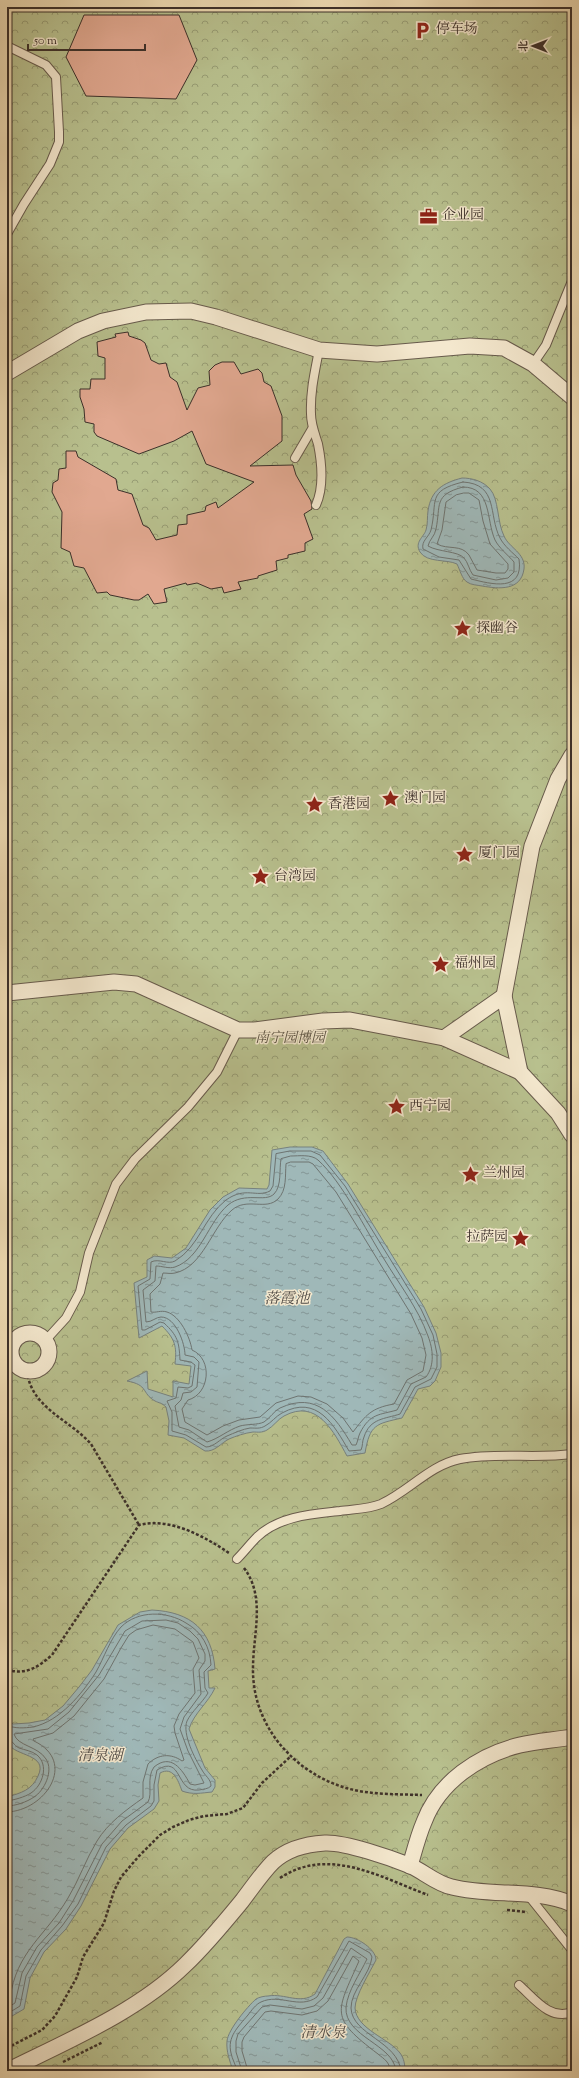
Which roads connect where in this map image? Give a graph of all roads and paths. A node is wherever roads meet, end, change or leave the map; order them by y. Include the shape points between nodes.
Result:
1 (7, 46) edge
2 (7, 234) edge
3 (572, 281) edge
4 (319, 350) junction
5 (533, 364) junction
6 (7, 373) edge
7 (572, 397) edge
8 (312, 429) junction
9 (295, 458) dead end
10 (316, 505) dead end
11 (572, 756) edge
12 (7, 992) edge
13 (504, 996) junction
14 (238, 1030) junction
15 (444, 1038) junction
16 (520, 1072) junction
17 (572, 1135) edge
18 (45, 1341) junction
19 (28, 1371) junction
20 (572, 1454) edge
21 (139, 1525) junction
22 (237, 1559) junction
23 (7, 1670) edge
24 (572, 1737) edge
25 (290, 1757) junction
26 (438, 1796) junction
27 (410, 1866) junction
28 (275, 1882) dead end
29 (528, 1895) junction
30 (431, 1896) dead end
31 (572, 1904) edge
32 (504, 1909) dead end
33 (543, 1914) junction
34 (572, 1950) edge
35 (519, 1985) dead end
36 (572, 2012) edge
37 (108, 2039) dead end
38 (7, 2048) edge
39 (58, 2065) dead end
40 (7, 2071) edge

1 - 2 lane via 46,65 56,77 60,132 59,142 50,164
3 - 5 lane via 546,345
4 - 5 street via 377,354 485,346 504,348
4 - 6 street via 191,311 146,312 103,321 78,331
4 - 8 lane via 312,383
5 - 7 street
8 - 9 lane
8 - 10 lane via 317,442 321,478
11 - 13 street via 558,779 532,846
12 - 14 street via 114,982 136,984
13 - 15 street
13 - 16 street
14 - 15 street via 350,1020
14 - 18 lane via 217,1072 188,1107 135,1159 116,1184 89,1253 80,1292 66,1318
15 - 16 street
16 - 17 street via 558,1113
18 - 19 street via 48,1359 40,1369
18 - 19 street via 41,1336 29,1333 18,1337 14,1342 11,1354 13,1360 21,1369
19 - 21 path via 28,1382 36,1397 91,1444
20 - 22 lane via 478,1456 458,1459 430,1472 381,1504 308,1514 271,1526
21 - 22 path via 149,1522 181,1527
21 - 23 path via 52,1655 36,1669 14,1672
22 - 25 path via 247,1572 254,1589 258,1610 253,1669 256,1703 271,1731
24 - 26 street via 520,1745 489,1756 451,1780
25 - 26 path via 319,1777 347,1788 389,1794
25 - 38 path via 262,1783 243,1808 227,1814 188,1820 160,1835 139,1856 121,1877 104,1923 83,1957 77,1977 55,2016 42,2030
26 - 27 street via 424,1821
27 - 29 street via 450,1887
27 - 40 street via 346,1846 326,1843 291,1850 274,1862 217,1933 184,1966 150,1993 88,2030
28 - 30 path via 292,1870 328,1862 348,1865
29 - 31 street via 556,1897
29 - 33 lane
32 - 33 path
33 - 34 lane
35 - 36 lane via 547,2011 558,2015
37 - 39 path

